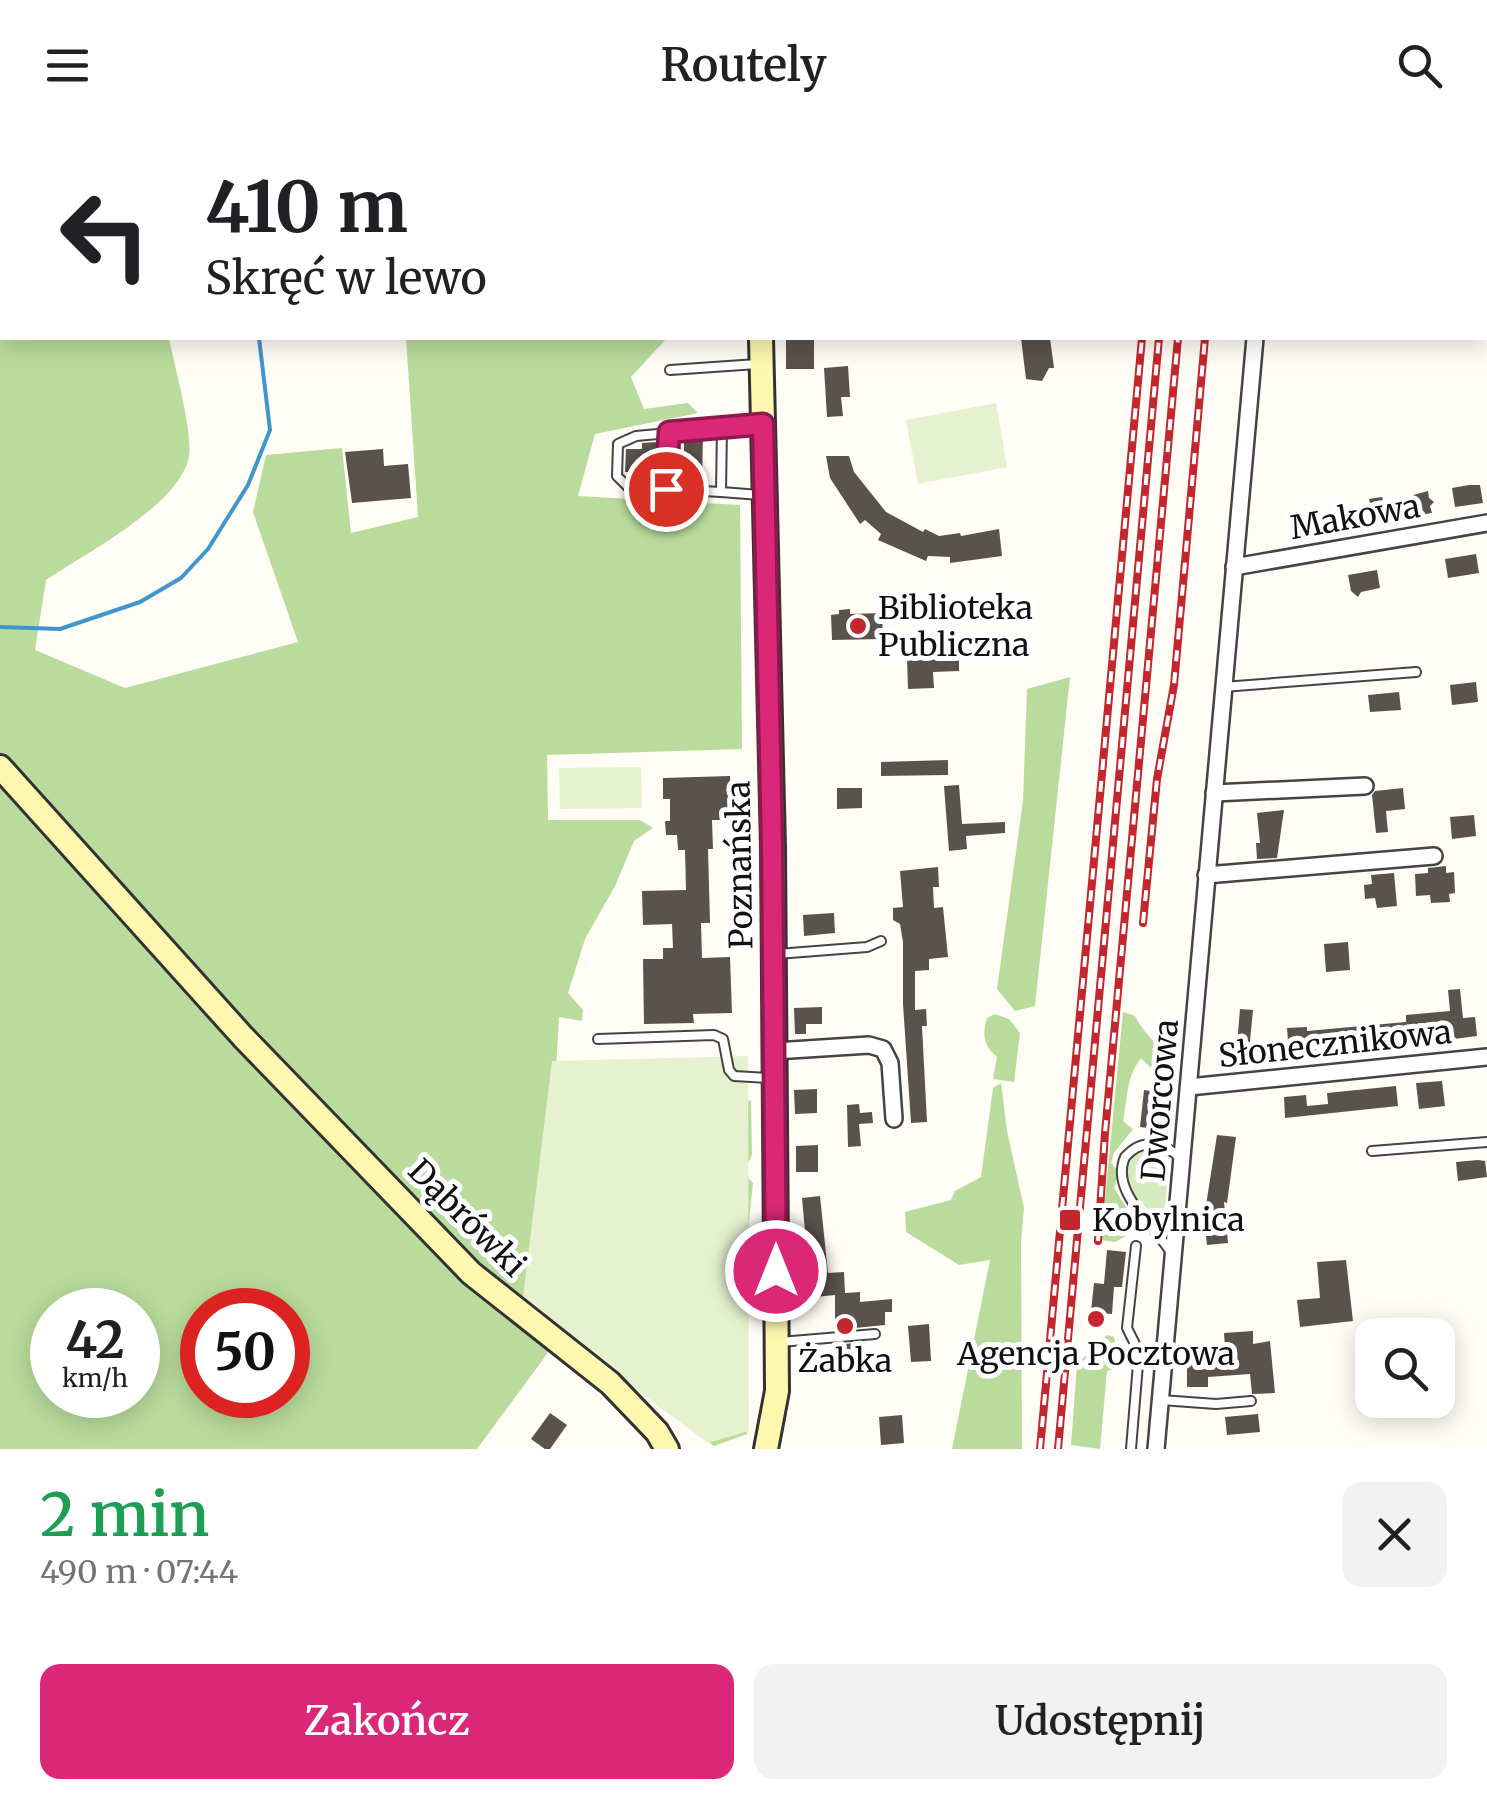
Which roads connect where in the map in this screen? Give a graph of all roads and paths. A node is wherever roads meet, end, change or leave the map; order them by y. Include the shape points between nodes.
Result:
1 (761, 340) edge
2 (1255, 340) edge
3 (762, 364) junction
4 (670, 370) dead end
5 (763, 424) junction
6 (722, 427) junction
7 (669, 432) junction
8 (666, 489) junction
9 (720, 492) junction
10 (765, 495) junction
11 (1487, 523) edge
12 (1234, 568) junction
13 (1416, 672) dead end
14 (1223, 687) junction
15 (0, 767) edge
16 (1365, 786) dead end
17 (1214, 793) junction
18 (1434, 856) dead end
19 (1206, 875) junction
20 (881, 941) dead end
21 (774, 954) junction
22 (598, 1039) dead end
23 (774, 1051) junction
24 (1487, 1056) edge
25 (775, 1078) junction
26 (1189, 1086) junction
27 (894, 1118) dead end
28 (1487, 1142) edge
29 (1372, 1151) dead end
30 (1183, 1162) junction
31 (1136, 1246) dead end
32 (1174, 1257) junction
33 (875, 1334) dead end
34 (776, 1343) junction
35 (777, 1391) junction
36 (1160, 1400) junction
37 (1251, 1401) dead end
38 (662, 1440) edge
39 (681, 1449) edge
40 (766, 1449) edge
41 (781, 1449) edge
42 (1130, 1449) edge
43 (1156, 1449) edge

1 - 3 main road, Poznańska
2 - 12 street, Dworcowa
3 - 4 lane
3 - 5 main road, Poznańska
5 - 6 lane
5 - 10 main road, Poznańska
6 - 7 lane
6 - 9 lane
7 - 8 lane
7 - 8 lane via 618,444 617,476 629,488
8 - 9 lane
9 - 10 lane
10 - 21 main road, Poznańska
11 - 12 street, Makowa
12 - 14 street, Dworcowa
13 - 14 lane
14 - 17 street, Dworcowa
15 - 38 main road, Dąbrówki via 243,1037 471,1273 610,1383
16 - 17 street
17 - 19 street, Dworcowa
18 - 19 street
19 - 26 street, Dworcowa
20 - 21 lane
21 - 23 main road, Poznańska
22 - 25 lane via 714,1035 723,1039 734,1076
23 - 25 main road, Poznańska
23 - 27 street via 883,1049
24 - 26 street, Słonecznikowa
25 - 34 main road, Poznańska
26 - 30 street, Dworcowa
28 - 29 lane
30 - 32 street, Dworcowa
30 - 32 lane via 1160,1144 1146,1143 1125,1156 1120,1174 1124,1191
31 - 42 lane via 1126,1328 1139,1352
32 - 36 street, Dworcowa
33 - 34 lane
34 - 35 main road, Poznańska
35 - 40 main road, Poznańska
35 - 41 main road, Poznańska
36 - 37 lane
36 - 43 street, Dworcowa
38 - 39 main road, Dąbrówki

